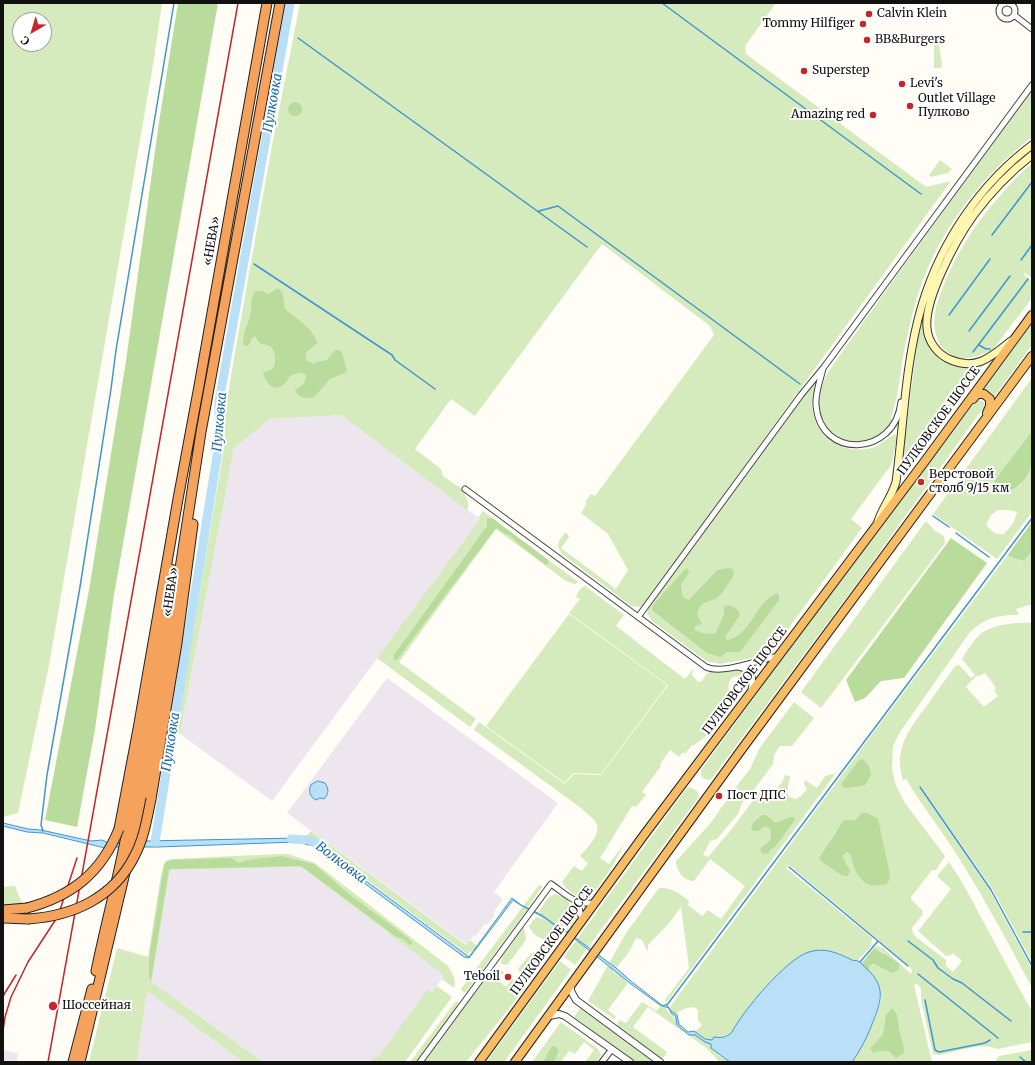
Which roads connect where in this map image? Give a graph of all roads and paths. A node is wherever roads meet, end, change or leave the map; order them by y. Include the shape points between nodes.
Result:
1 (267, 3) edge
2 (280, 3) edge
3 (1014, 15) dead end
4 (1032, 28) edge
5 (1032, 85) edge
6 (1032, 145) edge
7 (1032, 155) edge
8 (1032, 315) edge
9 (1016, 337) junction
10 (1032, 356) edge
11 (824, 366) junction
12 (909, 371) junction
13 (965, 407) junction
14 (982, 424) junction
15 (465, 489) dead end
16 (877, 524) junction
17 (638, 617) junction
18 (780, 655) junction
19 (734, 667) junction
20 (750, 693) junction
21 (138, 796) junction
22 (574, 901) junction
23 (596, 903) junction
24 (3, 910) edge
25 (3, 918) edge
26 (582, 921) junction
27 (571, 985) junction
28 (549, 1016) junction
29 (612, 1049) junction
30 (73, 1062) edge
31 (80, 1062) edge
32 (420, 1062) edge
33 (479, 1062) edge
34 (515, 1062) edge
35 (602, 1062) edge
36 (630, 1062) edge
37 (660, 1062) edge

1 - 21 highway, «НЕВА» via 182,482
2 - 21 highway, «НЕВА» via 210,388 178,635
3 - 4 street
5 - 11 street
6 - 12 main road via 982,193 946,247 922,306
7 - 9 main road via 1017,166 996,188 961,235 936,286 927,316 928,332 933,345 943,356 960,363 977,363 985,360
8 - 9 highway, ПУЛКОВСКОЕ ШОССЕ
9 - 13 highway, ПУЛКОВСКОЕ ШОССЕ
10 - 14 highway
11 - 12 street via 816,399 818,417 830,435 851,445 874,442 893,426 901,408 903,386
11 - 17 street
12 - 16 main road via 896,482
13 - 14 highway via 977,394 984,394 990,398 990,406
13 - 16 highway, ПУЛКОВСКОЕ ШОССЕ
14 - 27 highway
15 - 17 street
16 - 18 highway, ПУЛКОВСКОЕ ШОССЕ
17 - 19 street via 706,667
18 - 19 street
18 - 20 highway, ПУЛКОВСКОЕ ШОССЕ
19 - 20 street via 744,668 750,673 753,682
20 - 23 highway, ПУЛКОВСКОЕ ШОССЕ
21 - 24 highway, bridge via 101,863 82,882 52,901 22,909
21 - 25 highway, bridge via 141,841 129,866 110,888 87,904 55,916
21 - 30 highway
21 - 31 highway
22 - 23 street via 582,904
22 - 26 street via 580,908
22 - 32 street via 551,884
23 - 26 highway, ПУЛКОВСКОЕ ШОССЕ
26 - 33 highway, ПУЛКОВСКОЕ ШОССЕ
27 - 28 highway
27 - 37 street via 576,1000
28 - 29 street via 565,1016
28 - 34 highway
29 - 35 street
29 - 36 street

